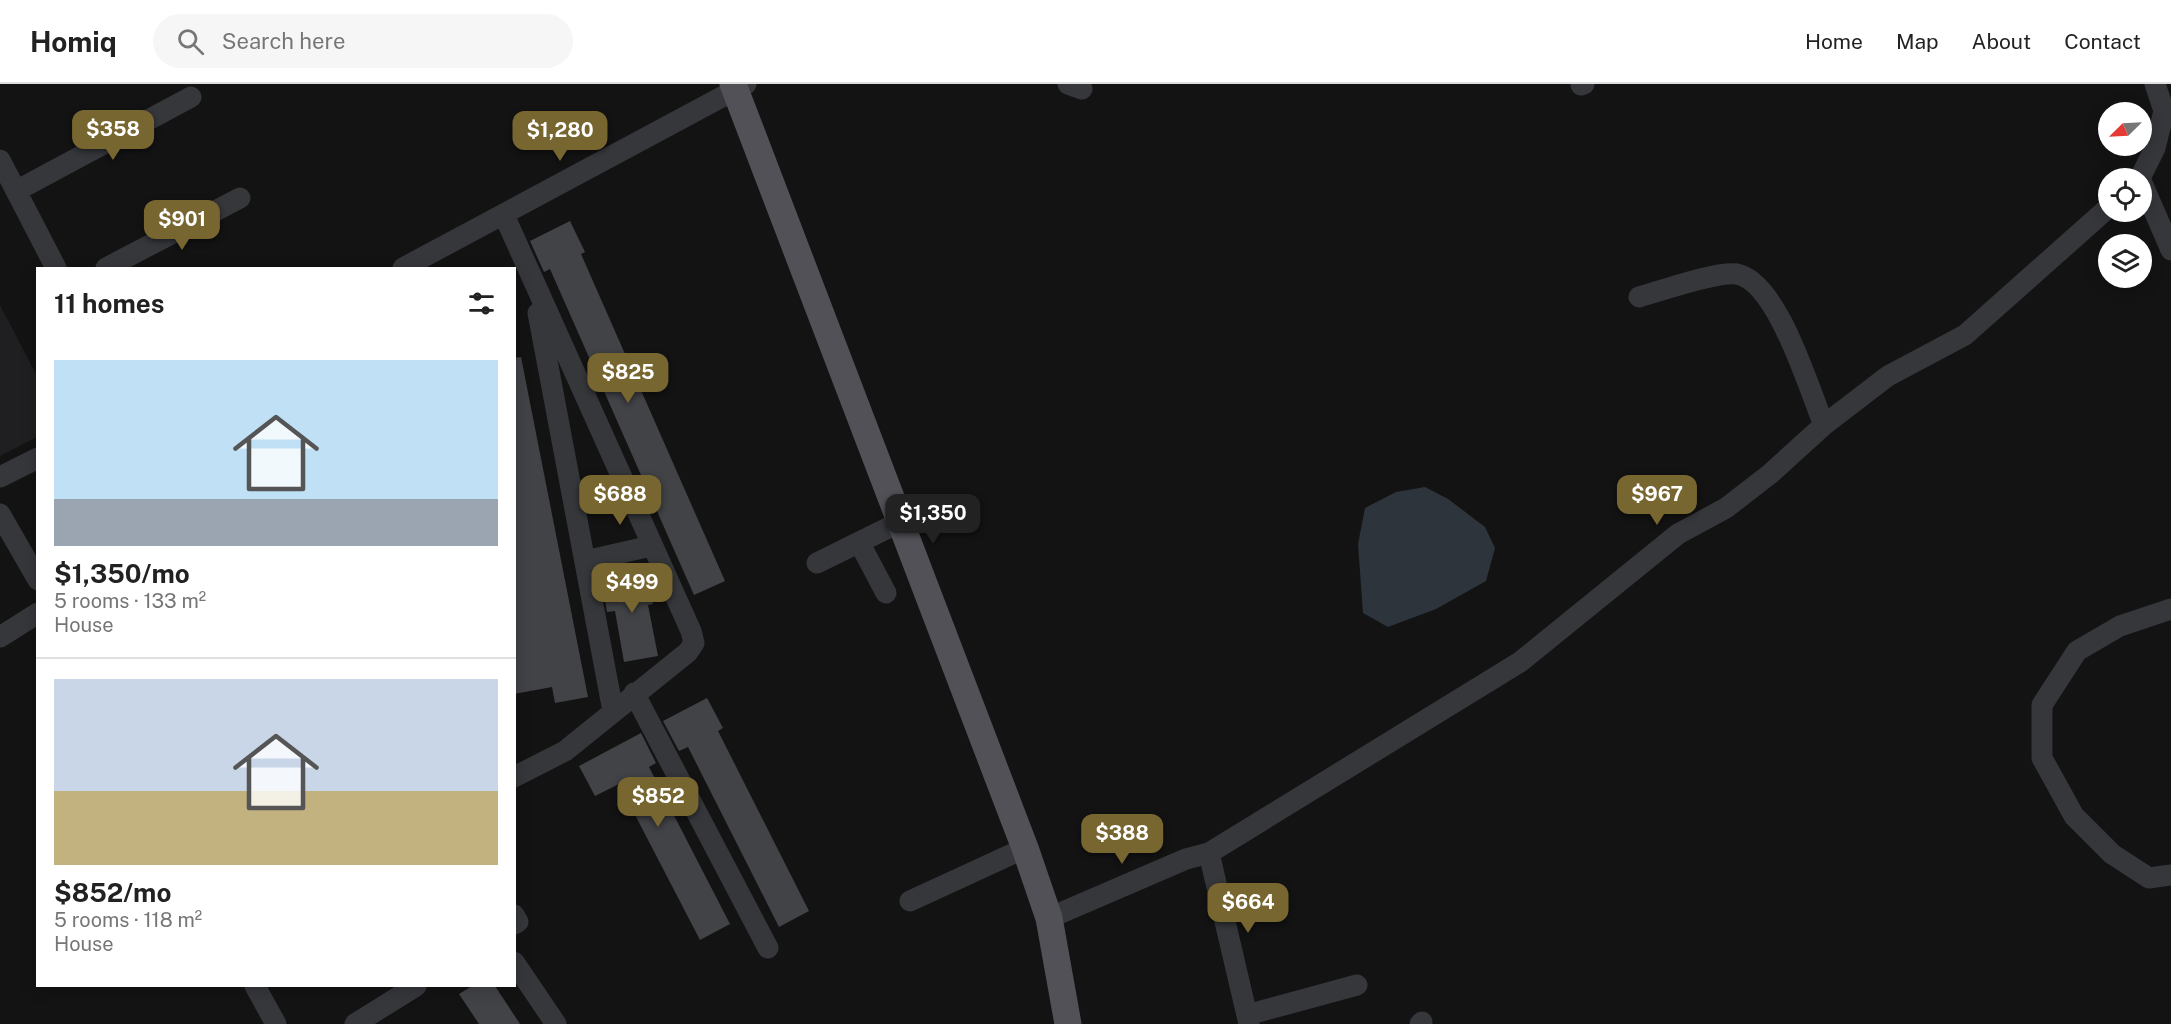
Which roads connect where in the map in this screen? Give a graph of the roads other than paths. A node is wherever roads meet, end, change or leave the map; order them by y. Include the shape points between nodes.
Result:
1 (2155, 84) edge
2 (739, 86) edge
3 (191, 97) dead end
4 (0, 160) edge
5 (2145, 168) edge
6 (16, 191) junction
7 (240, 198) dead end
8 (2152, 206) edge
9 (504, 214) junction
10 (2098, 217) edge
11 (2171, 250) edge
12 (55, 267) edge
13 (108, 267) edge
14 (406, 267) edge
15 (532, 278) junction
16 (1639, 297) dead end
17 (1824, 425) junction
18 (36, 459) edge
19 (0, 477) edge
20 (0, 514) edge
21 (900, 522) junction
22 (859, 542) junction
23 (651, 546) junction
24 (585, 561) junction
25 (817, 563) dead end
26 (36, 577) edge
27 (886, 593) dead end
28 (2171, 609) edge
29 (36, 614) edge
30 (0, 637) edge
31 (634, 693) junction
32 (613, 711) junction
33 (516, 776) edge
34 (1025, 848) junction
35 (1209, 853) junction
36 (2171, 875) edge
37 (910, 901) dead end
38 (1049, 918) junction
39 (768, 948) dead end
40 (516, 965) edge
41 (1357, 985) dead end
42 (256, 987) edge
43 (414, 987) edge
44 (1248, 1020) edge
45 (276, 1024) edge
46 (355, 1024) edge
47 (556, 1024) edge
48 (1068, 1024) edge

1 - 5 street via 2164,111 2155,148
2 - 9 street
2 - 21 main road
3 - 6 street
4 - 6 street
6 - 12 street
7 - 13 street
8 - 11 street
9 - 14 street
9 - 15 street
10 - 17 street via 1965,335 1888,376
15 - 23 street
15 - 24 street
16 - 17 street via 1721,275 1738,274 1754,283 1768,297 1785,331
17 - 35 street via 1770,474 1726,508 1678,534 1520,662
18 - 19 street
20 - 26 street
21 - 22 street
21 - 34 main road
22 - 25 street
22 - 27 street
23 - 24 street
23 - 31 street via 694,644
24 - 32 street
28 - 36 street via 2120,626 2077,651 2042,705 2042,758 2074,816 2112,854 2149,878
29 - 30 street
31 - 32 street
31 - 39 street
32 - 33 street via 566,751
34 - 37 street
34 - 38 main road
35 - 38 street via 1186,859
35 - 44 street
38 - 48 main road
40 - 47 street
41 - 44 street
42 - 45 street
43 - 46 street

